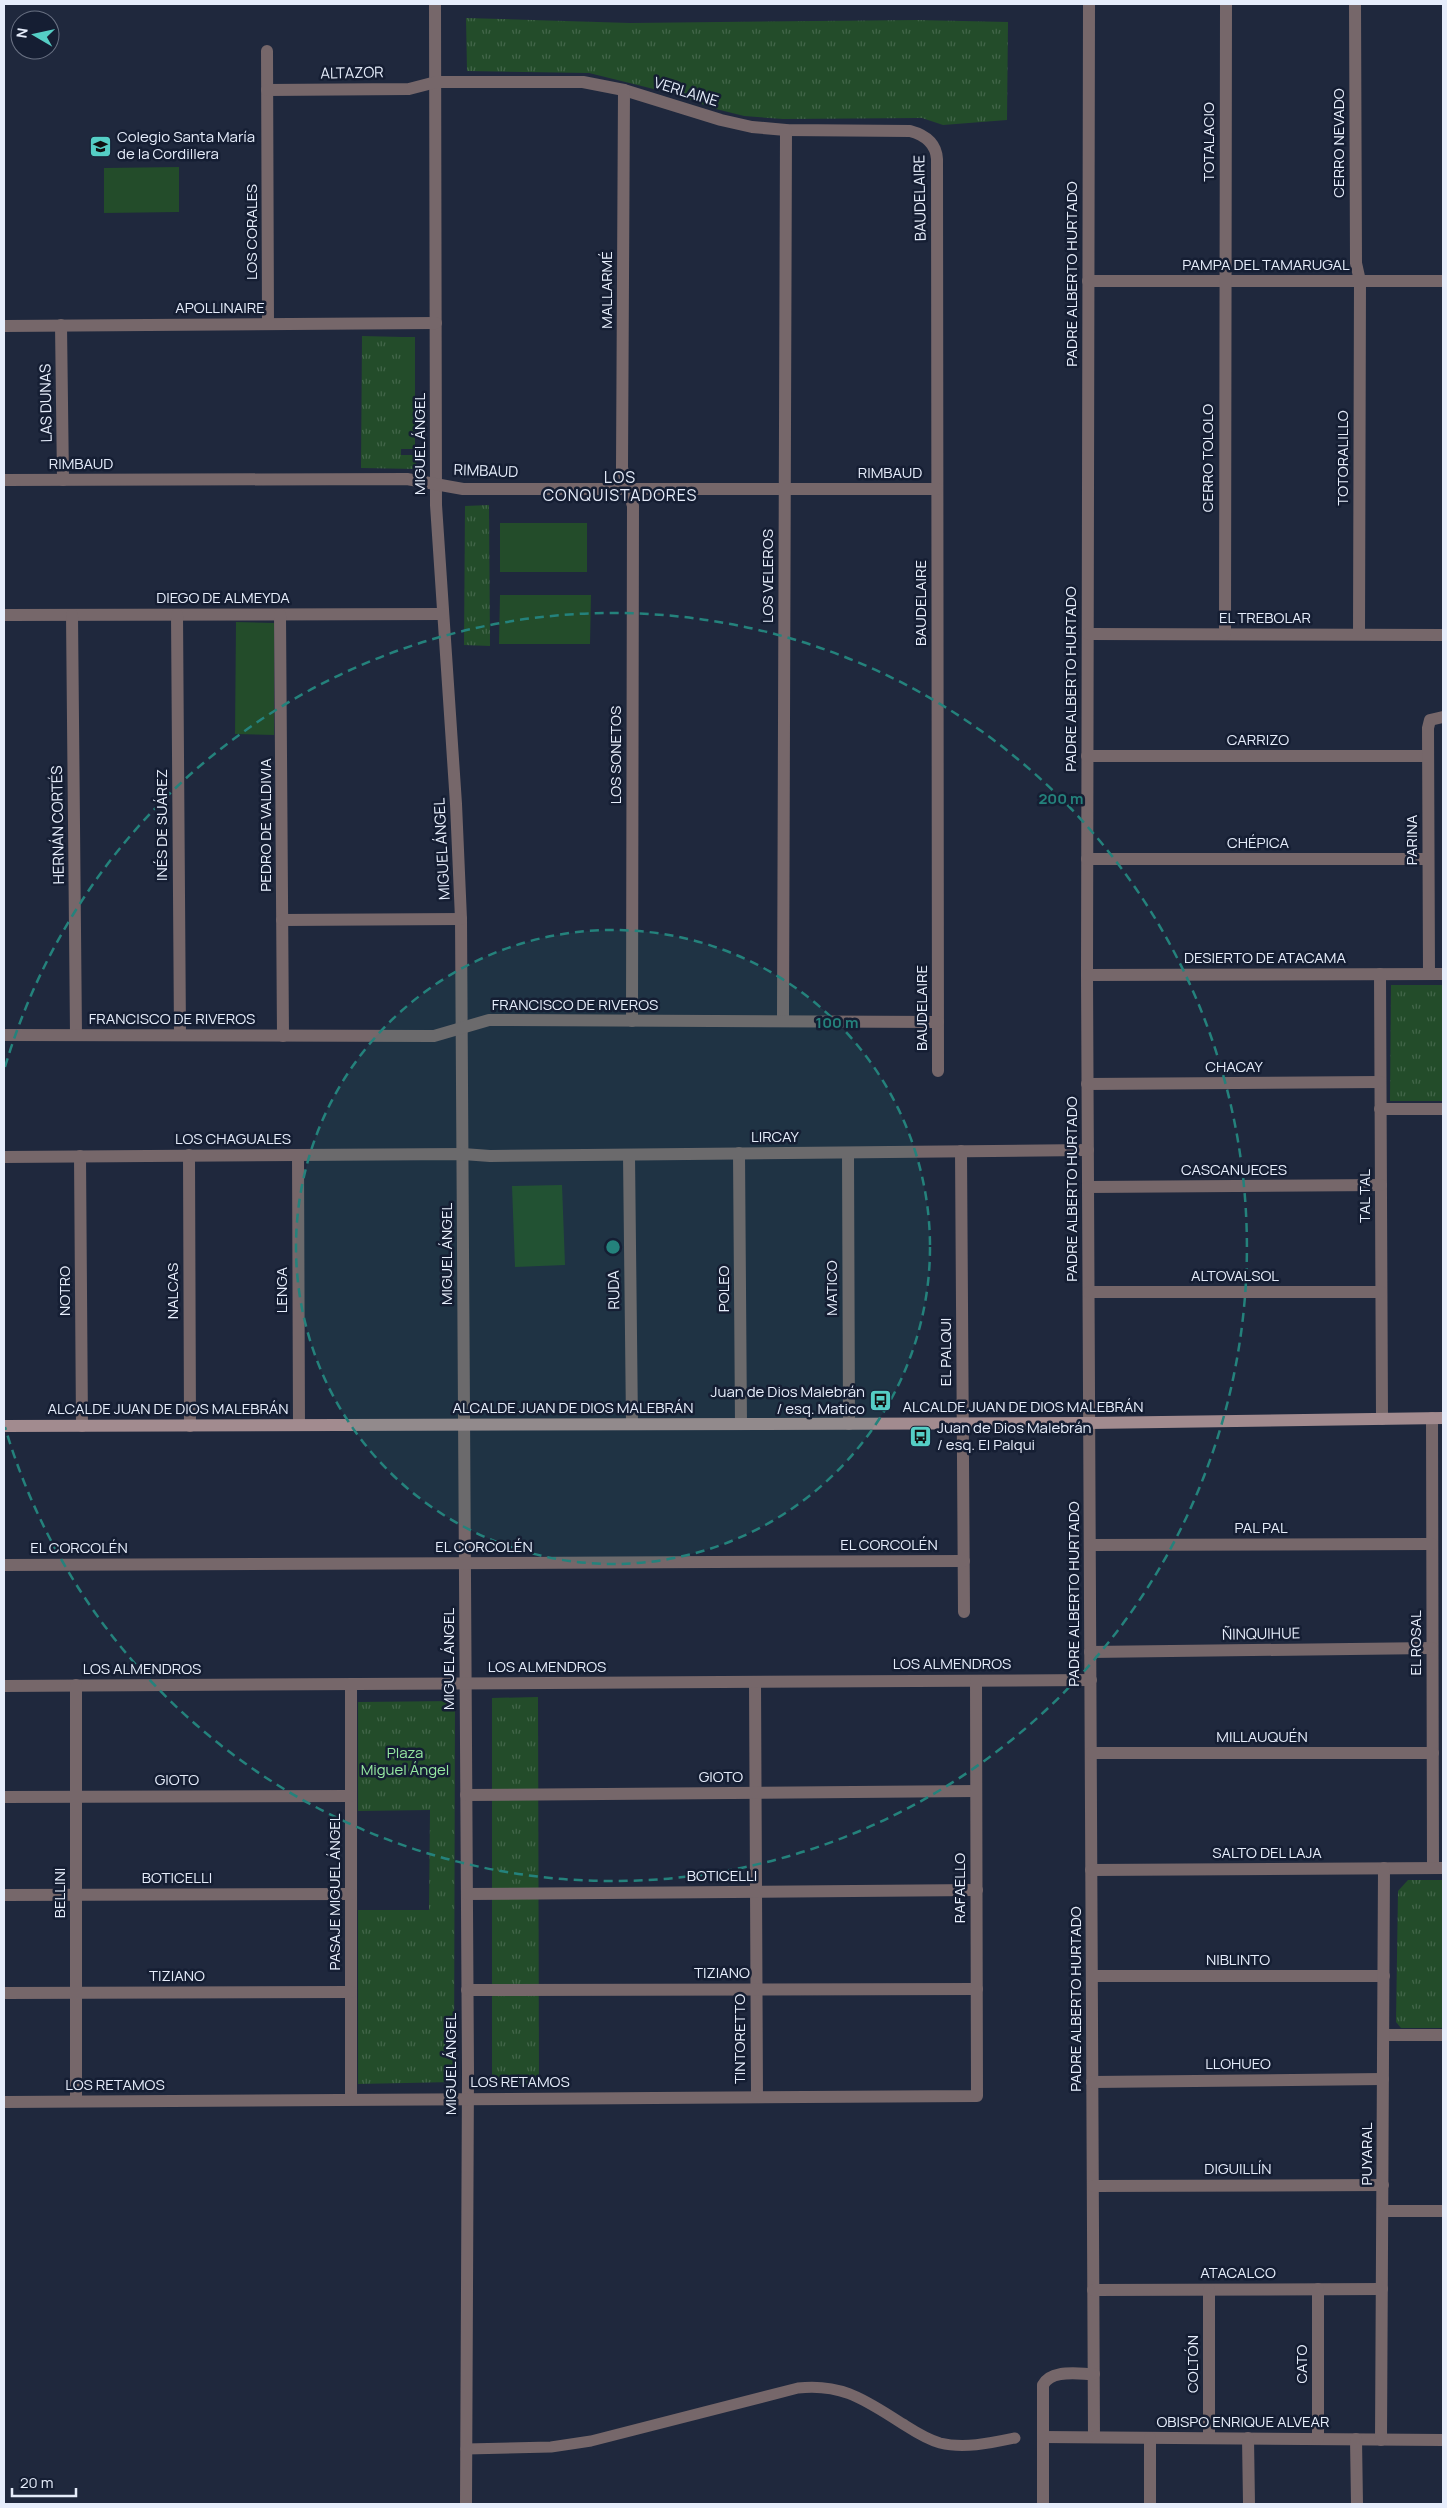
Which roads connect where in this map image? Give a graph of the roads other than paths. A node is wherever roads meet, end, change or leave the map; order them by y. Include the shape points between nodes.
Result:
1 (435, 4) edge
2 (1088, 4) edge
3 (1226, 4) edge
4 (1355, 4) edge
5 (267, 51) dead end
6 (436, 82) junction
7 (267, 90) junction
8 (624, 90) junction
9 (786, 130) junction
10 (926, 138) joint
11 (1088, 281) junction
12 (1225, 281) junction
13 (1360, 281) junction
14 (1443, 281) edge
15 (436, 323) junction
16 (268, 324) junction
17 (61, 325) junction
18 (4, 326) edge
19 (4, 480) edge
20 (63, 480) junction
21 (436, 484) junction
22 (628, 489) junction
23 (785, 489) junction
24 (937, 489) junction
25 (443, 614) junction
26 (4, 615) edge
27 (72, 615) junction
28 (178, 615) junction
29 (280, 615) junction
30 (1088, 634) junction
31 (1224, 634) junction
32 (1359, 634) junction
33 (1443, 635) edge
34 (1443, 717) edge
35 (1087, 756) junction
36 (1428, 756) junction
37 (1087, 859) junction
38 (1428, 859) junction
39 (461, 919) junction
40 (282, 920) junction
41 (1380, 974) junction
42 (1429, 974) junction
43 (1443, 974) edge
44 (1086, 975) junction
45 (632, 1021) junction
46 (783, 1021) junction
47 (938, 1022) junction
48 (462, 1028) junction
49 (4, 1035) edge
50 (76, 1035) junction
51 (180, 1036) junction
52 (283, 1036) junction
53 (938, 1071) dead end
54 (1380, 1082) junction
55 (1088, 1084) junction
56 (1380, 1109) junction
57 (1443, 1109) edge
58 (1088, 1150) junction
59 (961, 1152) junction
60 (848, 1153) junction
61 (463, 1154) junction
62 (629, 1154) junction
63 (739, 1154) junction
64 (298, 1155) junction
65 (4, 1156) edge
66 (80, 1156) junction
67 (189, 1156) junction
68 (1381, 1185) junction
69 (1088, 1187) junction
70 (1089, 1292) junction
71 (1381, 1292) junction
72 (1438, 1418) edge
73 (1382, 1419) junction
74 (962, 1423) junction
75 (1089, 1423) junction
76 (632, 1424) junction
77 (741, 1424) junction
78 (848, 1424) junction
79 (299, 1425) junction
80 (464, 1425) junction
81 (4, 1426) edge
82 (82, 1426) junction
83 (190, 1426) junction
84 (1432, 1544) junction
85 (1090, 1545) junction
86 (964, 1561) junction
87 (465, 1563) junction
88 (4, 1565) edge
89 (1438, 1611) edge
90 (964, 1612) dead end
91 (1432, 1648) junction
92 (1090, 1652) junction
93 (1091, 1680) junction
94 (976, 1681) junction
95 (755, 1682) junction
96 (466, 1683) junction
97 (351, 1684) junction
98 (76, 1685) junction
99 (4, 1686) edge
100 (1091, 1753) junction
101 (1432, 1753) junction
102 (976, 1791) junction
103 (755, 1792) junction
104 (466, 1795) junction
105 (351, 1796) junction
106 (4, 1797) edge
107 (76, 1797) junction
108 (1384, 1868) junction
109 (1438, 1868) edge
110 (1092, 1870) junction
111 (977, 1890) junction
112 (756, 1892) junction
113 (351, 1894) junction
114 (467, 1894) junction
115 (4, 1895) edge
116 (76, 1895) junction
117 (1092, 1976) junction
118 (1384, 1976) junction
119 (756, 1989) junction
120 (977, 1989) junction
121 (467, 1990) junction
122 (351, 1992) junction
123 (4, 1993) edge
124 (76, 1993) junction
125 (1384, 2035) junction
126 (1443, 2035) edge
127 (1383, 2079) junction
128 (1092, 2082) junction
129 (977, 2096) joint
130 (757, 2097) junction
131 (468, 2099) junction
132 (351, 2100) junction
133 (76, 2101) junction
134 (4, 2102) edge
135 (1383, 2185) junction
136 (1093, 2186) junction
137 (1383, 2211) junction
138 (1443, 2211) edge
139 (1318, 2289) junction
140 (1382, 2289) junction
141 (1093, 2290) junction
142 (1209, 2290) junction
143 (1094, 2374) junction
144 (1043, 2437) junction
145 (1094, 2437) junction
146 (1015, 2438) dead end
147 (1150, 2438) junction
148 (1209, 2438) junction
149 (1248, 2438) junction
150 (1318, 2439) junction
151 (1356, 2439) junction
152 (1382, 2440) junction
153 (1443, 2440) edge
154 (466, 2449) junction
155 (466, 2504) edge
156 (1043, 2504) edge
157 (1150, 2504) edge
158 (1249, 2504) edge
159 (1357, 2504) edge

1 - 6 street, MIGUEL ÁNGEL
2 - 11 street, PADRE ALBERTO HURTADO
3 - 12 street, TOTALACIO
4 - 13 street, CERRO NEVADO via 1356,263
5 - 7 street, LOS CORALES
6 - 7 street, ALTAZOR via 409,89
6 - 8 street, VERLAINE via 583,82
6 - 15 street, MIGUEL ÁNGEL
7 - 16 street, LOS CORALES
8 - 9 street, VERLAINE via 736,124
8 - 22 street, MALLARMÉ via 622,468
9 - 10 street, VERLAINE via 904,131
9 - 23 street, LOS VELEROS
10 - 24 street, BAUDELAIRE via 935,148 937,159
11 - 12 street, PAMPA DEL TAMARUGAL
11 - 30 street, PADRE ALBERTO HURTADO
12 - 13 street, PAMPA DEL TAMARUGAL
12 - 31 street, CERRO TOLOLO
13 - 14 street, PAMPA DEL TAMARUGAL
13 - 32 street, TOTORALILLO
15 - 16 street, APOLLINAIRE
15 - 21 street, MIGUEL ÁNGEL
16 - 17 street, APOLLINAIRE
17 - 18 street, APOLLINAIRE
17 - 20 street, LAS DUNAS
19 - 20 street, RIMBAUD
20 - 21 street, RIMBAUD via 407,479
21 - 22 street, RIMBAUD via 463,489
21 - 25 street, MIGUEL ÁNGEL
22 - 23 street, RIMBAUD
22 - 45 street, LOS SONETOS via 633,506
23 - 24 street, RIMBAUD
23 - 46 street, LOS VELEROS
24 - 47 street, BAUDELAIRE
25 - 29 street, DIEGO DE ALMEYDA
25 - 39 street, MIGUEL ÁNGEL
26 - 27 street, DIEGO DE ALMEYDA
27 - 28 street, DIEGO DE ALMEYDA
27 - 50 street, HERNÁN CORTÉS
28 - 29 street, DIEGO DE ALMEYDA
28 - 51 street, INÉS DE SUÁREZ
29 - 40 street, PEDRO DE VALDIVIA
30 - 31 street, EL TREBOLAR
30 - 35 street, PADRE ALBERTO HURTADO
31 - 32 street, EL TREBOLAR
32 - 33 street, EL TREBOLAR
34 - 36 street, PARINA via 1434,717 1428,723
35 - 36 street, CARRIZO
35 - 37 street, PADRE ALBERTO HURTADO
36 - 38 street, PARINA
37 - 38 street, CHÉPICA
37 - 44 street, PADRE ALBERTO HURTADO
38 - 42 street, PARINA
39 - 40 street
39 - 48 street, MIGUEL ÁNGEL
40 - 52 street, PEDRO DE VALDIVIA
41 - 42 street, DESIERTO DE ATACAMA
41 - 44 street, DESIERTO DE ATACAMA
41 - 54 street, TAL TAL
42 - 43 street, DESIERTO DE ATACAMA
44 - 55 street, PADRE ALBERTO HURTADO
45 - 46 street, FRANCISCO DE RIVEROS
45 - 48 street, FRANCISCO DE RIVEROS via 489,1020
46 - 47 street, FRANCISCO DE RIVEROS
47 - 53 street, BAUDELAIRE
48 - 52 street, FRANCISCO DE RIVEROS via 434,1036
48 - 61 street, MIGUEL ÁNGEL
49 - 50 street, FRANCISCO DE RIVEROS
50 - 51 street, FRANCISCO DE RIVEROS
51 - 52 street, FRANCISCO DE RIVEROS
54 - 55 street, CHACAY
54 - 56 street, TAL TAL
55 - 58 street, PADRE ALBERTO HURTADO
56 - 57 street
56 - 68 street, TAL TAL
58 - 59 street, LIRCAY
58 - 69 street, PADRE ALBERTO HURTADO
59 - 60 street, LIRCAY
59 - 74 street, EL PALQUI
60 - 63 street, LIRCAY
60 - 78 street, MATICO
61 - 62 street, LIRCAY
61 - 64 street, LOS CHAGUALES
61 - 80 street, MIGUEL ÁNGEL
62 - 63 street, LIRCAY
62 - 76 street, RUDA
63 - 77 street, POLEO
64 - 67 street, LOS CHAGUALES
64 - 79 street, LENGA
65 - 66 street, LOS CHAGUALES
66 - 67 street, LOS CHAGUALES
66 - 82 street, NOTRO
67 - 83 street, NALCAS
68 - 69 street, CASCANUECES
68 - 71 street, TAL TAL
69 - 70 street, PADRE ALBERTO HURTADO
70 - 71 street, ALTOVALSOL
70 - 75 street, PADRE ALBERTO HURTADO
71 - 73 street, TAL TAL
72 - 73 street, ALCALDE JUAN DE DIOS MALEBRÁN
72 - 84 street, EL ROSAL
73 - 75 street, ALCALDE JUAN DE DIOS MALEBRÁN
74 - 75 street, ALCALDE JUAN DE DIOS MALEBRÁN
74 - 78 street, ALCALDE JUAN DE DIOS MALEBRÁN
74 - 86 street, EL PALQUI
75 - 85 street, PADRE ALBERTO HURTADO
76 - 77 street, ALCALDE JUAN DE DIOS MALEBRÁN
76 - 80 street, ALCALDE JUAN DE DIOS MALEBRÁN
77 - 78 street, ALCALDE JUAN DE DIOS MALEBRÁN
79 - 80 street, ALCALDE JUAN DE DIOS MALEBRÁN
79 - 83 street, ALCALDE JUAN DE DIOS MALEBRÁN
80 - 87 street, MIGUEL ÁNGEL
81 - 82 street, ALCALDE JUAN DE DIOS MALEBRÁN
82 - 83 street, ALCALDE JUAN DE DIOS MALEBRÁN
84 - 85 street, PAL PAL
84 - 89 street, EL ROSAL
85 - 92 street, PADRE ALBERTO HURTADO
86 - 87 street, EL CORCOLÉN
86 - 90 street, EL PALQUI
87 - 88 street, EL CORCOLÉN
87 - 96 street, MIGUEL ÁNGEL
89 - 91 street, EL ROSAL
91 - 92 street, ÑINQUIHUE
91 - 101 street, EL ROSAL
92 - 93 street, PADRE ALBERTO HURTADO
93 - 94 street, LOS ALMENDROS
93 - 100 street, PADRE ALBERTO HURTADO
94 - 95 street, LOS ALMENDROS
94 - 102 street, RAFAELLO
95 - 96 street, LOS ALMENDROS
95 - 103 street, TINTORETTO
96 - 97 street, LOS ALMENDROS
96 - 104 street, MIGUEL ÁNGEL
97 - 98 street, LOS ALMENDROS
97 - 105 street, PASAJE MIGUEL ÁNGEL
98 - 99 street, LOS ALMENDROS
98 - 107 street, BELLINI
100 - 101 street, MILLAUQUÉN
100 - 110 street, PADRE ALBERTO HURTADO
101 - 109 street, EL ROSAL
102 - 103 street, GIOTO
102 - 111 street, RAFAELLO
103 - 104 street, GIOTO
103 - 112 street, TINTORETTO
104 - 114 street, MIGUEL ÁNGEL
105 - 107 street, GIOTO
105 - 113 street, PASAJE MIGUEL ÁNGEL
106 - 107 street, GIOTO
107 - 116 street, BELLINI
108 - 109 street, SALTO DEL LAJA
108 - 110 street, SALTO DEL LAJA
108 - 118 street, PUYARAL
110 - 117 street, PADRE ALBERTO HURTADO
111 - 112 street, BOTICELLI
111 - 120 street, RAFAELLO
112 - 114 street, BOTICELLI
112 - 119 street, TINTORETTO
113 - 116 street, BOTICELLI
113 - 122 street, PASAJE MIGUEL ÁNGEL
114 - 121 street, MIGUEL ÁNGEL
115 - 116 street, BOTICELLI
116 - 124 street, BELLINI
117 - 118 street, NIBLINTO
117 - 128 street, PADRE ALBERTO HURTADO
118 - 125 street, PUYARAL
119 - 120 street, TIZIANO
119 - 121 street, TIZIANO
119 - 130 street, TINTORETTO
120 - 129 street, RAFAELLO
121 - 131 street, MIGUEL ÁNGEL
122 - 124 street, TIZIANO
122 - 132 street, PASAJE MIGUEL ÁNGEL
123 - 124 street, TIZIANO
124 - 133 street, BELLINI
125 - 126 street
125 - 127 street, PUYARAL
127 - 128 street, LLOHUEO
127 - 135 street, PUYARAL
128 - 136 street, PADRE ALBERTO HURTADO
129 - 130 street, LOS RETAMOS
130 - 131 street, LOS RETAMOS
131 - 132 street, LOS RETAMOS
131 - 154 street, MIGUEL ÁNGEL
132 - 133 street, LOS RETAMOS
133 - 134 street, LOS RETAMOS
135 - 136 street, DIGUILLÍN
135 - 137 street, PUYARAL
136 - 141 street, PADRE ALBERTO HURTADO
137 - 138 street
137 - 140 street, PUYARAL
139 - 140 street, ATACALCO
139 - 142 street, ATACALCO
139 - 150 street, CATO
140 - 152 street, PUYARAL
141 - 142 street, ATACALCO
141 - 143 street, PADRE ALBERTO HURTADO
142 - 148 street, COLTÓN
143 - 144 street via 1054,2375 1046,2380
143 - 145 street, PADRE ALBERTO HURTADO
144 - 145 street, OBISPO ENRIQUE ALVEAR
144 - 156 street
145 - 147 street, OBISPO ENRIQUE ALVEAR
146 - 154 lane via 963,2446 940,2443 839,2389 818,2386 798,2388 591,2441 552,2447
147 - 148 street, OBISPO ENRIQUE ALVEAR
147 - 157 street
148 - 149 street, OBISPO ENRIQUE ALVEAR
149 - 150 street, OBISPO ENRIQUE ALVEAR
149 - 158 street
150 - 151 street, OBISPO ENRIQUE ALVEAR
151 - 152 street, OBISPO ENRIQUE ALVEAR
151 - 159 street
152 - 153 street, OBISPO ENRIQUE ALVEAR
154 - 155 street, MIGUEL ÁNGEL

